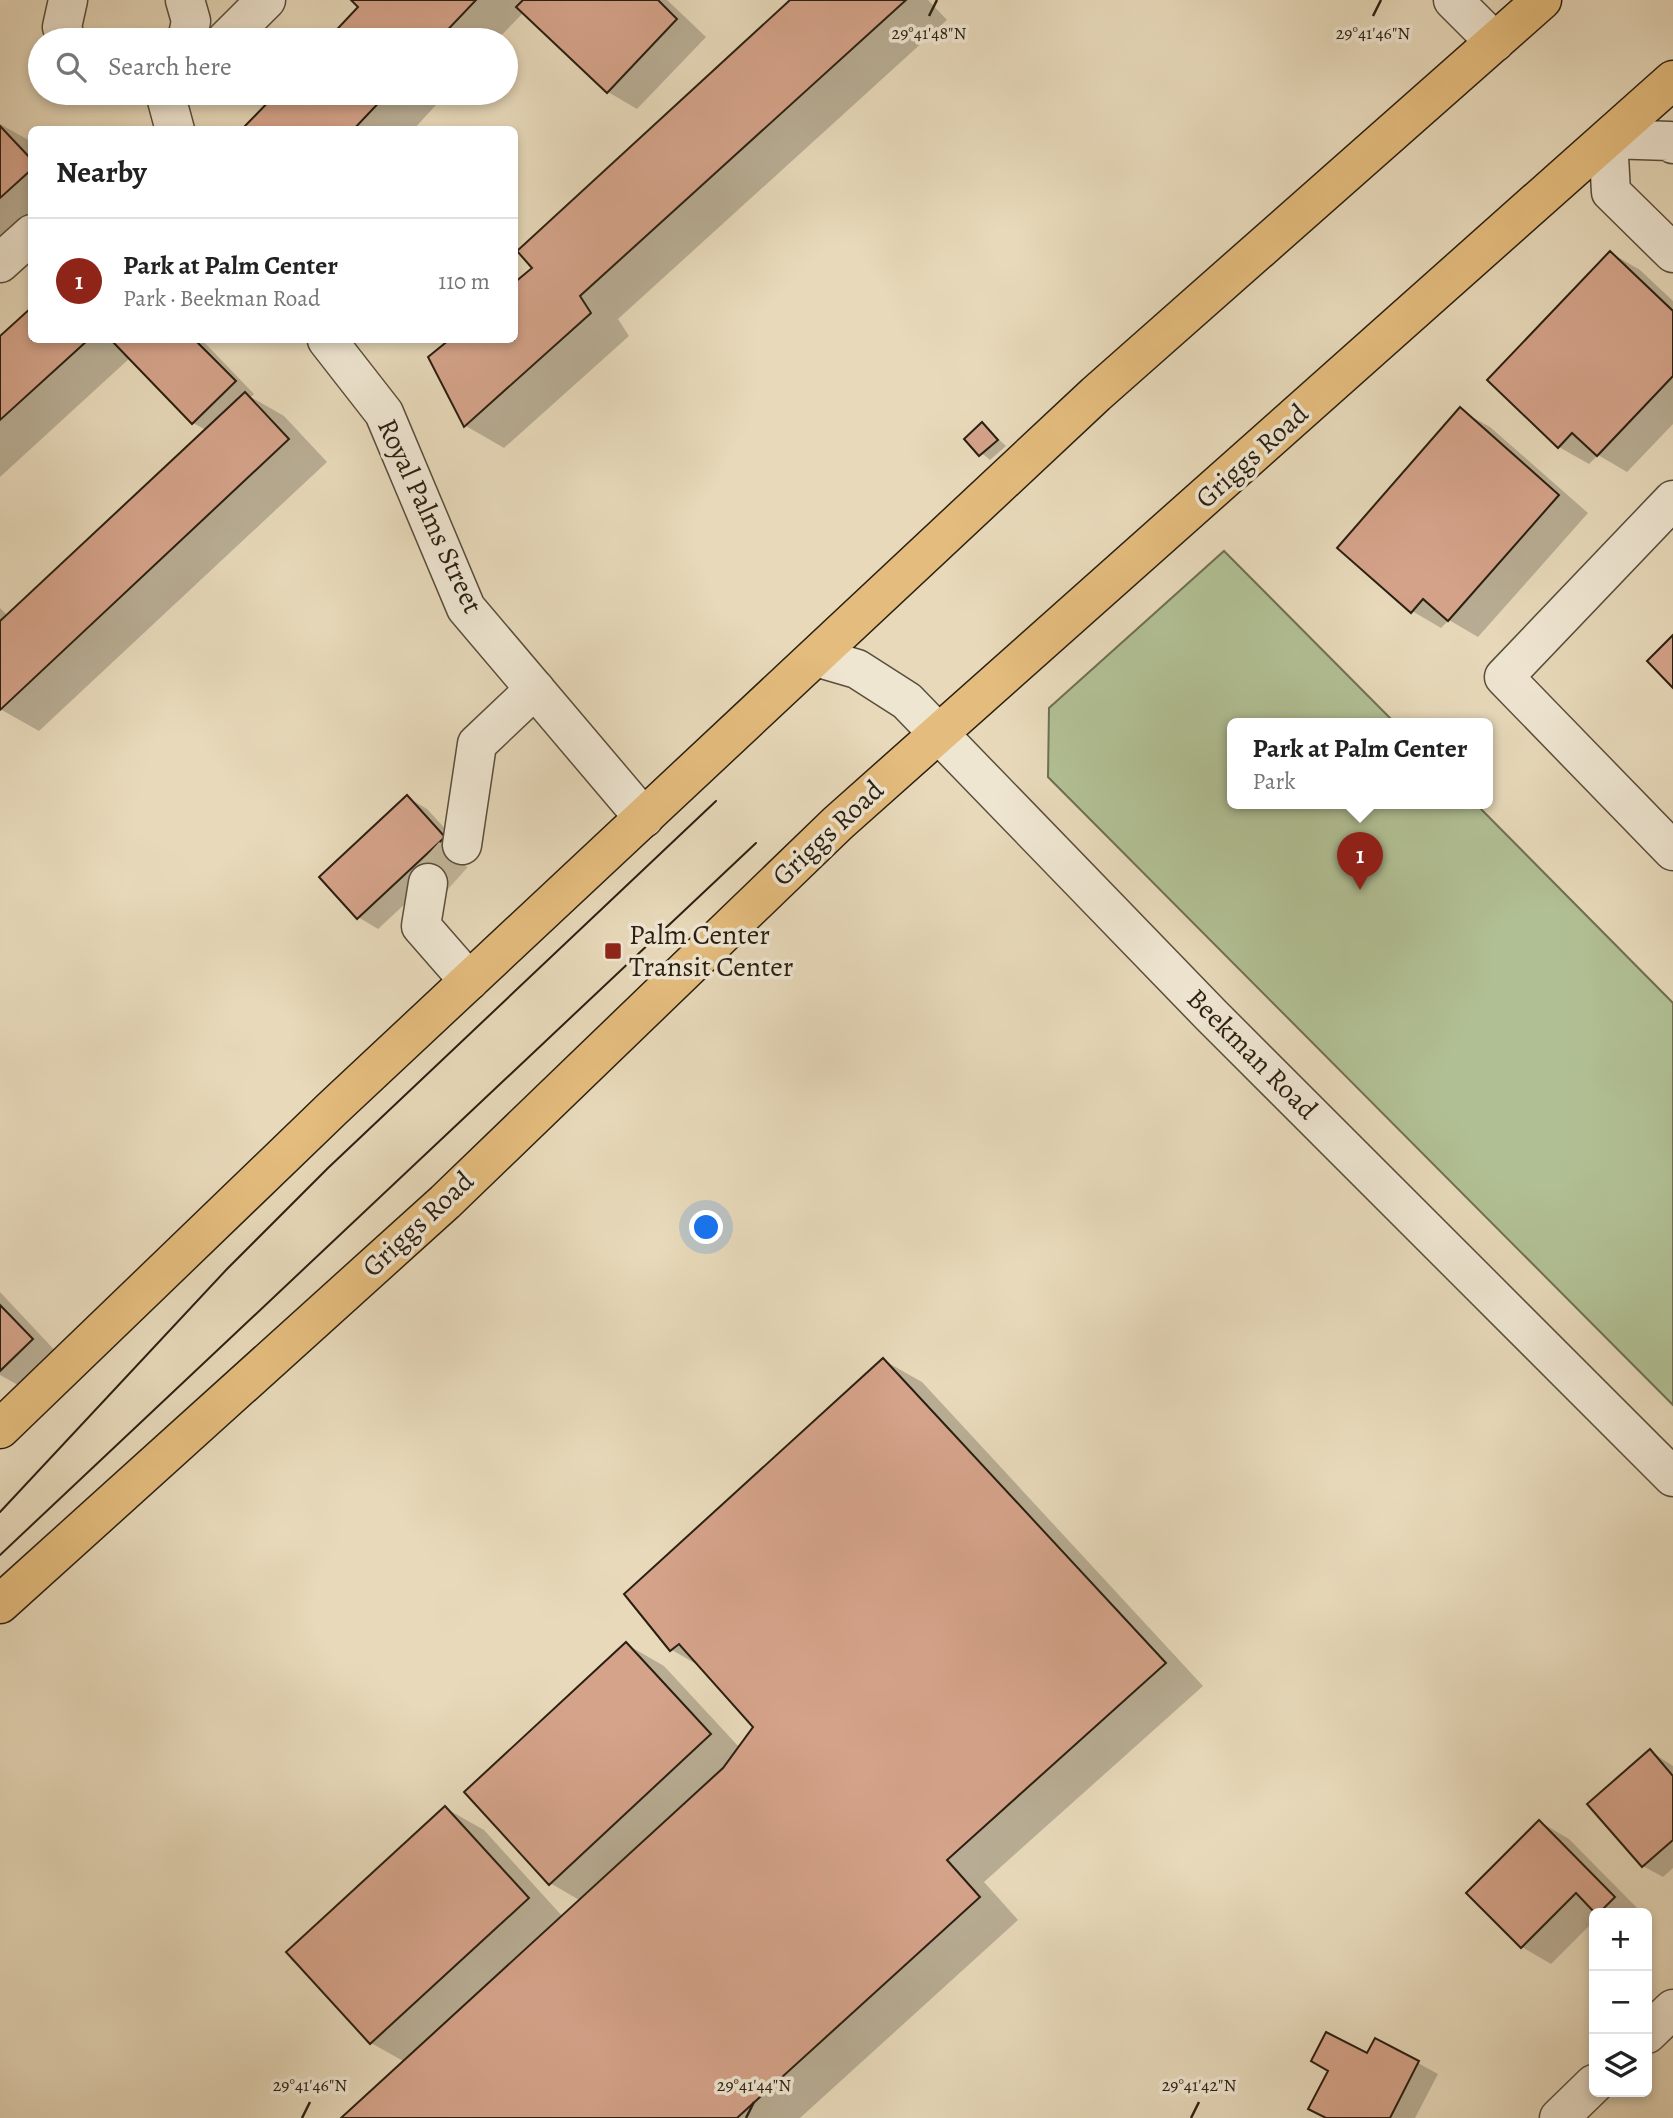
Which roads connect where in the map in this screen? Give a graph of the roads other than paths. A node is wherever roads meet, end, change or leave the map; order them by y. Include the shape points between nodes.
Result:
1 (185, 0) edge
2 (267, 0) edge
3 (1453, 0) edge
4 (1542, 0) edge
5 (189, 28) edge
6 (238, 28) edge
7 (1495, 42) junction
8 (1673, 80) edge
9 (1608, 139) junction
10 (1673, 144) edge
11 (28, 238) edge
12 (1673, 253) edge
13 (0, 263) edge
14 (329, 343) edge
15 (1673, 500) edge
16 (816, 657) junction
17 (535, 690) junction
18 (939, 732) junction
19 (644, 818) junction
20 (462, 845) tunnel mouth
21 (1673, 851) edge
22 (428, 883) tunnel mouth
23 (469, 981) junction
24 (0, 1429) edge
25 (1673, 1477) edge
26 (0, 1604) edge
27 (1673, 2009) edge
28 (1652, 2029) edge
29 (1589, 2089) edge
30 (1559, 2118) edge

1 - 5 street
2 - 6 street
3 - 7 street
4 - 7 main road
7 - 16 main road via 1096,394
8 - 9 main road, Griggs Road
9 - 10 street
9 - 12 street via 1611,192
9 - 18 main road, Griggs Road
11 - 13 street
14 - 17 street, Royal Palms Street via 384,413 466,608
15 - 21 street via 1504,677
16 - 18 street, Beekman Road via 857,669 907,701
16 - 19 main road
17 - 19 street, Royal Palms Street
17 - 20 street via 477,744
18 - 25 street, Beekman Road via 1211,1015
18 - 26 main road, Griggs Road via 712,941 445,1202
19 - 23 main road
22 - 23 street via 421,926
23 - 24 main road
27 - 28 street
29 - 30 street

